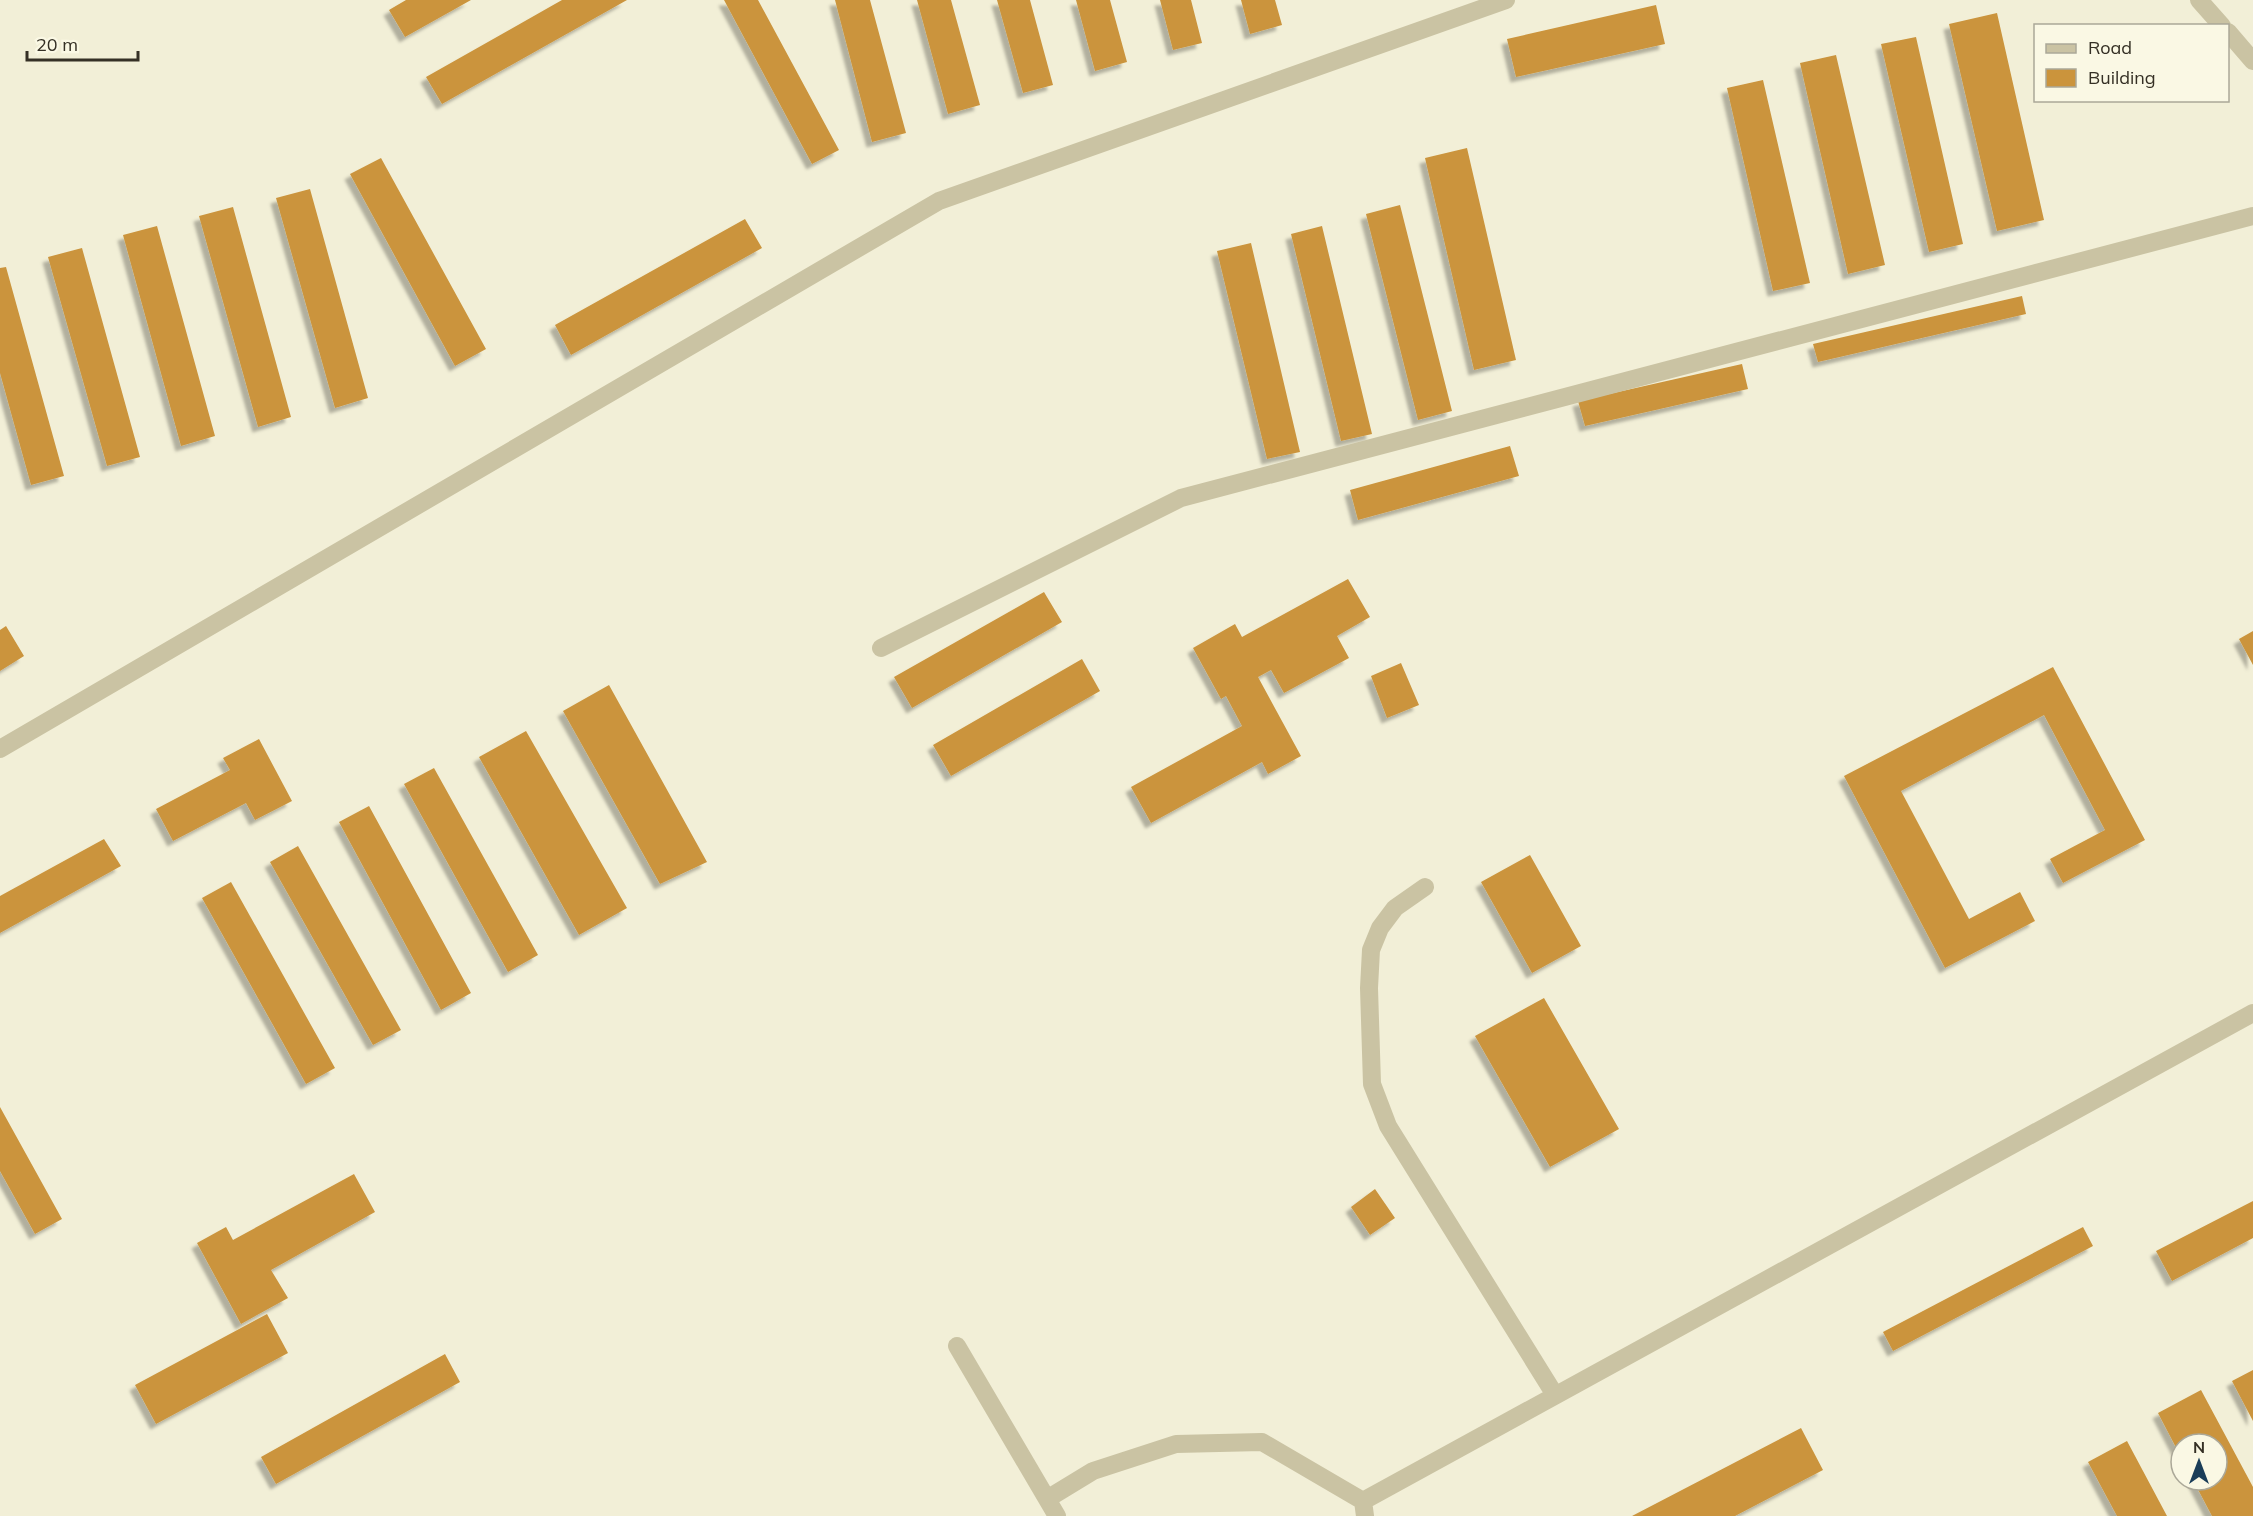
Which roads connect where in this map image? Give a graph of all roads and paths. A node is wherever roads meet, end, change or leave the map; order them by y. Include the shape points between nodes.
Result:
1 (1506, 0) edge
2 (2199, 0) edge
3 (2220, 24) edge
4 (2229, 33) edge
5 (2253, 61) edge
6 (2253, 216) edge
7 (881, 648) dead end
8 (0, 749) edge
9 (1425, 887) dead end
10 (2253, 1013) edge
11 (957, 1346) dead end
12 (1555, 1395) junction
13 (1047, 1499) junction
14 (1364, 1508) edge
15 (1057, 1516) edge

1 - 8 lane via 939,201
2 - 3 lane
4 - 5 lane
6 - 7 lane via 1181,498
9 - 12 lane via 1395,908 1380,928 1371,950 1372,1084 1388,1126
10 - 12 lane
11 - 13 lane
12 - 14 lane
13 - 14 lane via 1093,1471 1176,1444 1262,1442
13 - 15 lane

